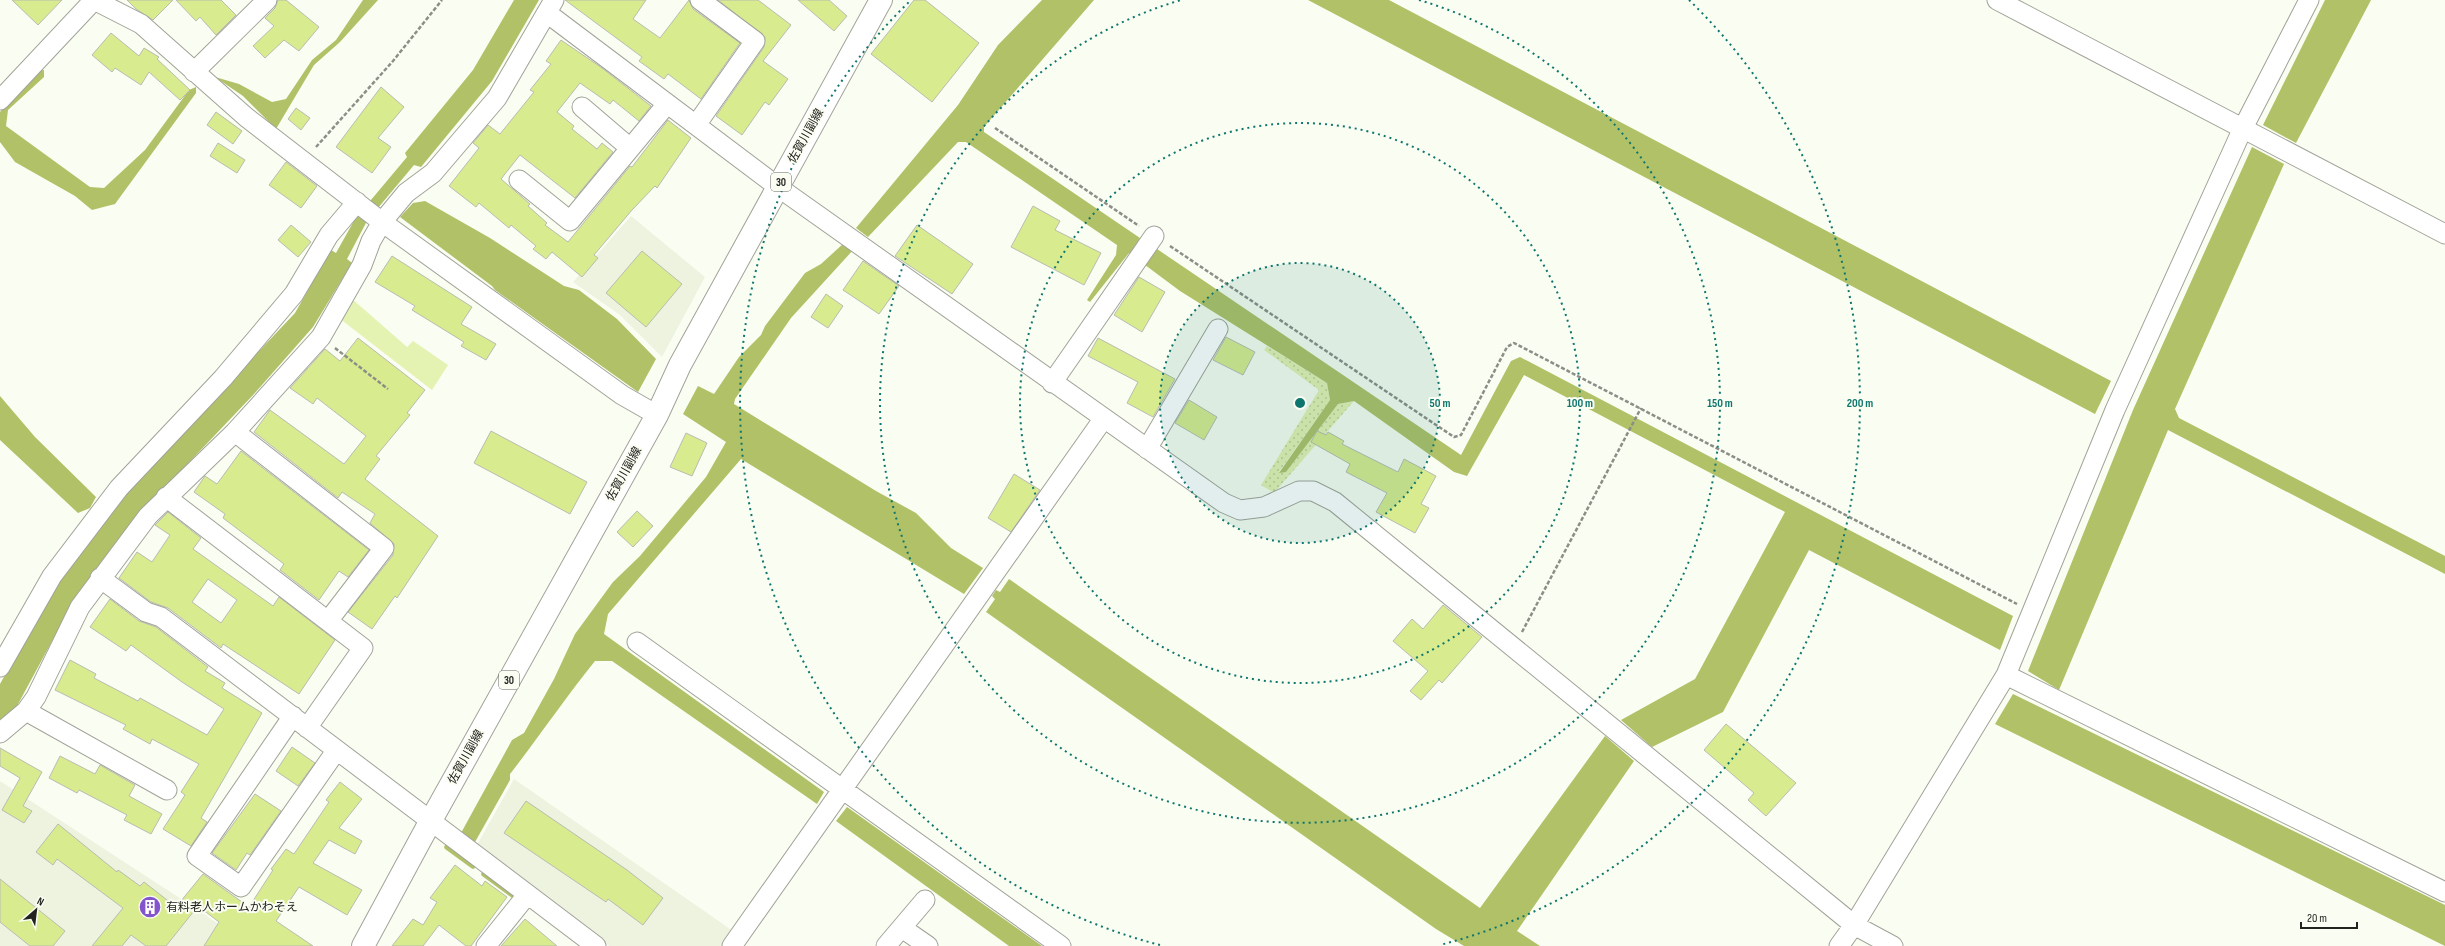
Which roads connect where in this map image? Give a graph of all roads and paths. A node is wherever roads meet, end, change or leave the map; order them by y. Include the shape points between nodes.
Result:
1 (94, 0) edge
2 (267, 0) edge
3 (442, 0) edge
4 (700, 0) edge
5 (881, 0) edge
6 (1997, 0) edge
7 (2309, 0) edge
8 (550, 7) edge
9 (194, 72) junction
10 (0, 100) edge
11 (667, 104) junction
12 (582, 107) dead end
13 (696, 125) junction
14 (995, 128) dead end
15 (2243, 128) junction
16 (630, 148) junction
17 (304, 161) junction
18 (519, 180) dead end
19 (778, 187) junction
20 (359, 204) junction
21 (380, 221) junction
22 (2445, 234) edge
23 (1151, 240) junction
24 (1218, 329) dead end
25 (321, 336) junction
26 (1052, 383) junction
27 (388, 389) dead end
28 (1641, 408) junction
29 (657, 414) junction
30 (1104, 418) junction
31 (235, 432) junction
32 (1147, 448) junction
33 (166, 497) junction
34 (100, 578) junction
35 (2033, 612) junction
36 (328, 621) junction
37 (637, 642) dead end
38 (1514, 648) junction
39 (0, 667) edge
40 (2006, 675) junction
41 (26, 711) junction
42 (300, 722) junction
43 (0, 733) edge
44 (336, 751) junction
45 (167, 790) dead end
46 (842, 790) junction
47 (430, 822) junction
48 (2445, 892) edge
49 (528, 894) junction
50 (925, 900) dead end
51 (1854, 925) junction
52 (902, 928) junction
53 (363, 946) edge
54 (486, 946) edge
55 (596, 946) edge
56 (732, 946) edge
57 (886, 946) edge
58 (928, 946) edge
59 (1061, 946) edge
60 (1839, 946) edge
61 (1893, 946) edge

1 - 9 street via 141,24
1 - 10 street
2 - 9 street
3 - 17 path via 393,61
4 - 13 street via 755,41
5 - 19 main road, 佐賀川副線 / 30
6 - 15 street
7 - 15 street
8 - 11 street
8 - 21 street via 497,98 434,173 406,193
9 - 17 street via 246,117
11 - 13 street
11 - 16 street
12 - 16 street
13 - 19 street
14 - 23 path
15 - 22 street
15 - 35 street via 2115,410
16 - 18 street via 570,221
17 - 20 street
19 - 26 street
19 - 29 main road, 佐賀川副線 / 30 via 680,365
20 - 21 street
20 - 39 street via 329,235 294,294 222,378 119,488 52,576
21 - 25 street via 362,265
21 - 29 street via 622,395
23 - 26 street
23 - 28 path via 1454,437 1461,434 1507,347 1514,343
24 - 32 street
25 - 27 path
25 - 31 street
26 - 30 street
28 - 35 path
28 - 38 path
29 - 47 main road, 佐賀川副線 / 30
30 - 32 street
30 - 46 street
31 - 33 street
31 - 36 street via 384,548
32 - 38 street via 1224,503 1240,510 1264,507 1299,491 1313,491 1335,502
33 - 34 street
33 - 36 street
34 - 41 street via 80,607 36,697
34 - 42 street via 146,612 161,618
35 - 40 street
36 - 42 street via 363,648
37 - 46 street
38 - 51 street
40 - 48 street
40 - 51 street
41 - 43 street
41 - 45 street
42 - 44 street
42 - 44 street via 197,856 241,887
44 - 47 street
46 - 56 street
46 - 59 street
47 - 49 street
47 - 53 main road, 佐賀川副線 / 30
49 - 54 street
49 - 55 street
50 - 52 street
51 - 60 street
51 - 61 street
52 - 57 street
52 - 58 street

